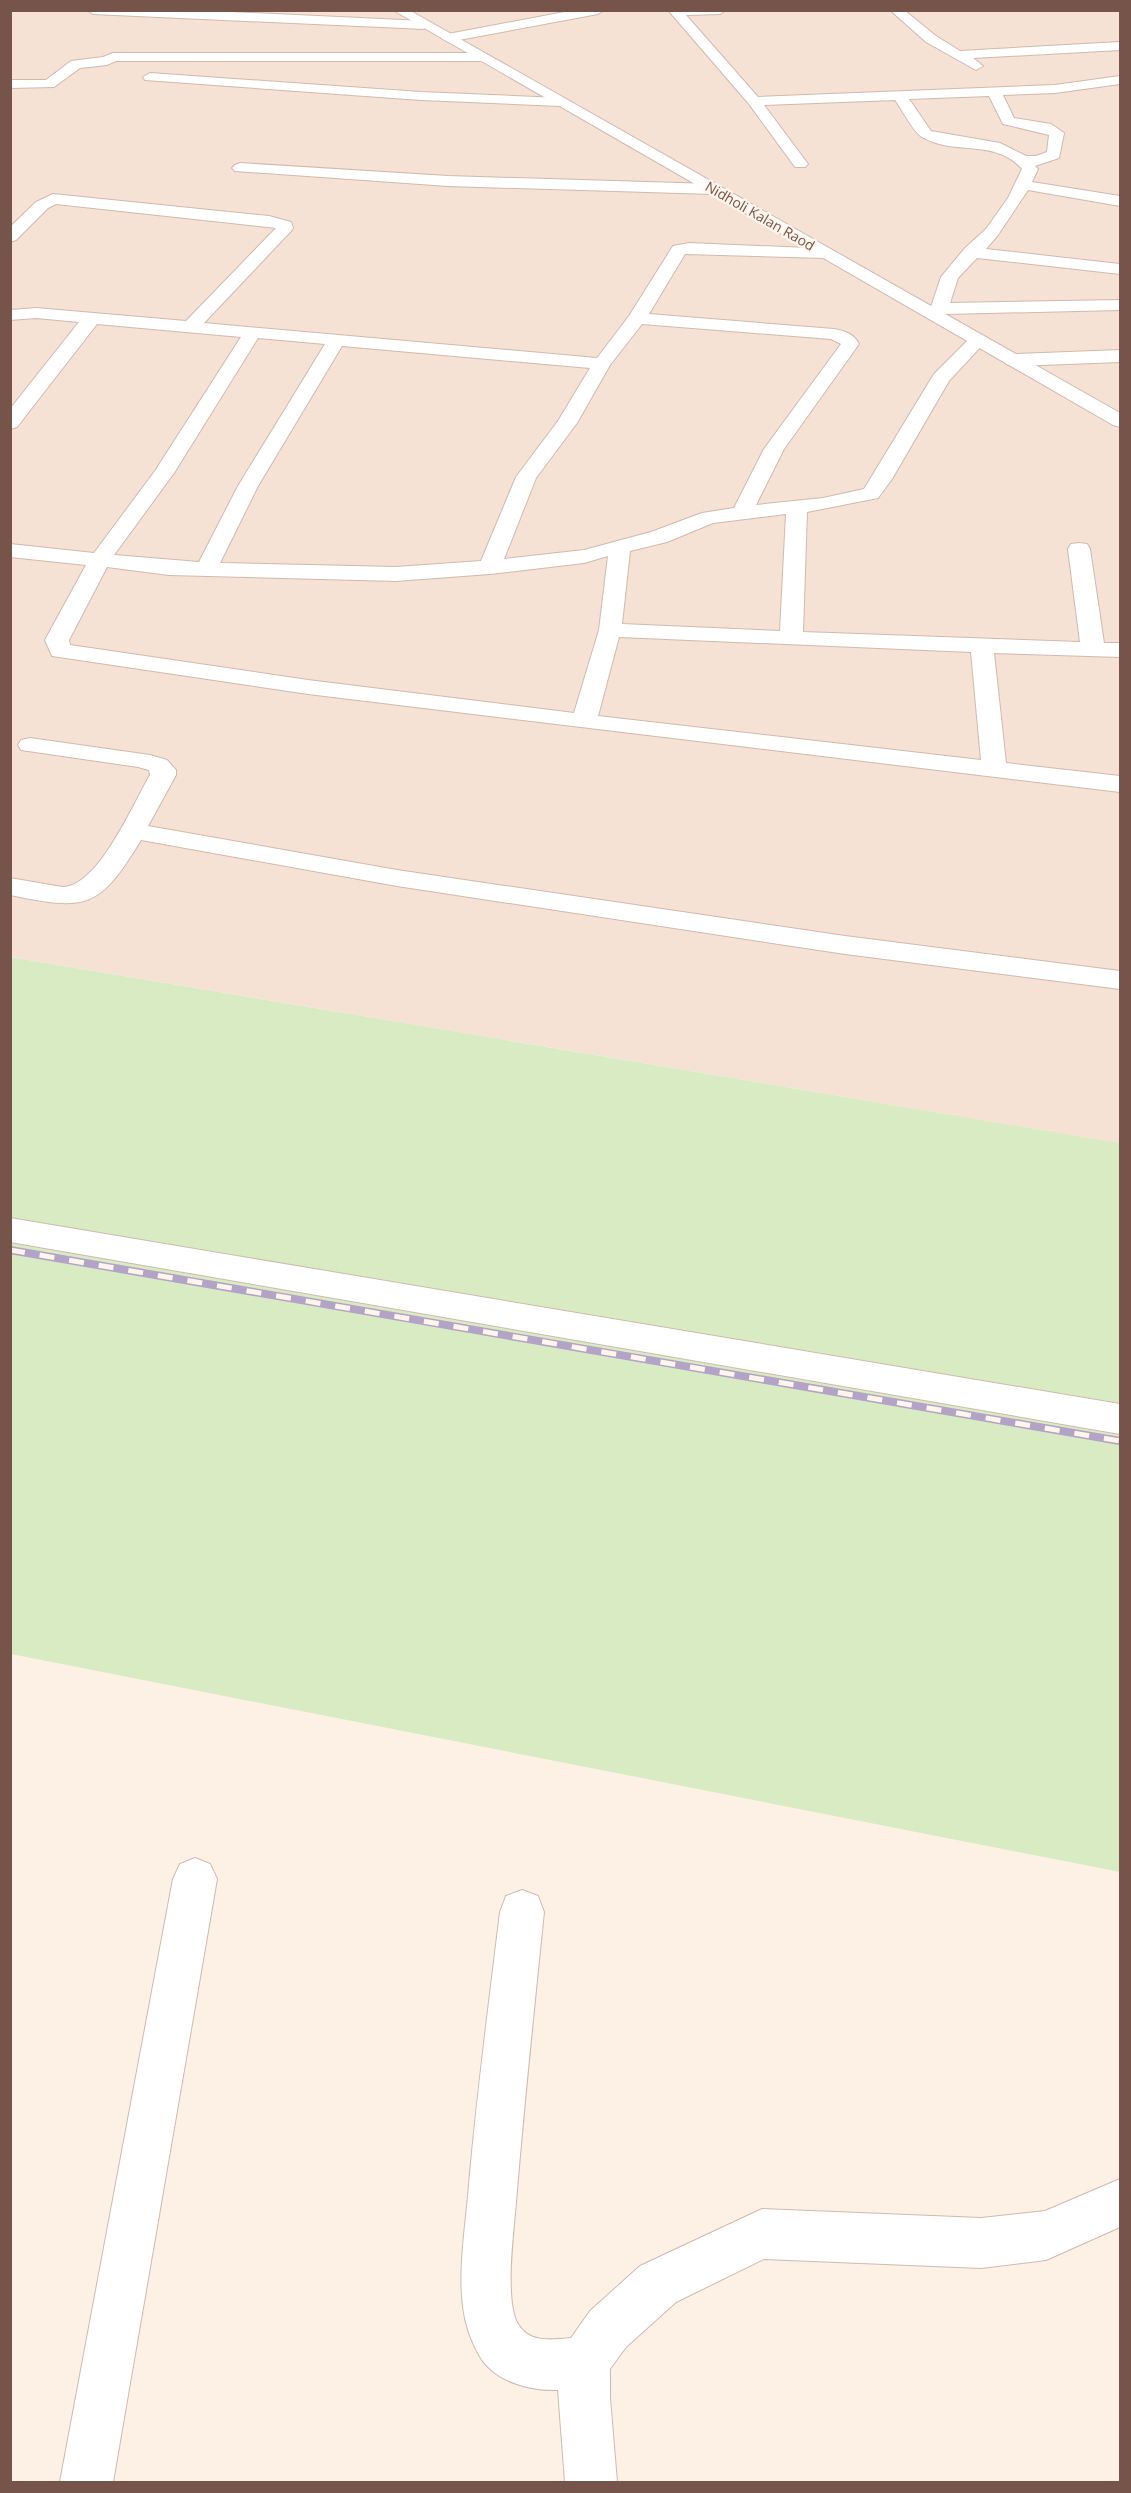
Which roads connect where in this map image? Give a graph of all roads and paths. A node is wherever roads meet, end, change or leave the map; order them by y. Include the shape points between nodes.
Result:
1 (93, 10) edge
2 (399, 10) edge
3 (598, 10) edge
4 (720, 10) edge
5 (896, 10) edge
6 (674, 11) edge
7 (155, 12) edge
8 (424, 25) junction
9 (139, 27) dead end
10 (448, 38) junction
11 (125, 41) dead end
12 (1120, 46) edge
13 (1029, 51) junction
14 (957, 55) junction
15 (113, 57) junction
16 (480, 57) junction
17 (1046, 63) dead end
18 (1063, 75) dead end
19 (150, 77) dead end
20 (1120, 80) edge
21 (992, 81) junction
22 (10, 84) edge
23 (1080, 87) junction
24 (899, 95) junction
25 (754, 101) junction
26 (560, 102) junction
27 (1023, 161) junction
28 (800, 164) dead end
29 (240, 168) dead end
30 (1024, 185) junction
31 (712, 189) junction
32 (1120, 201) edge
33 (10, 237) edge
34 (971, 252) junction
35 (825, 253) junction
36 (1120, 269) edge
37 (1120, 305) edge
38 (1086, 306) junction
39 (938, 313) junction
40 (10, 315) edge
41 (92, 318) junction
42 (637, 318) junction
43 (191, 326) junction
44 (252, 333) junction
45 (337, 340) junction
46 (978, 340) junction
47 (1114, 356) edge
48 (1013, 360) junction
49 (602, 364) junction
50 (1120, 421) edge
51 (10, 423) edge
52 (797, 507) junction
53 (741, 514) junction
54 (620, 548) junction
55 (1079, 549) dead end
56 (10, 550) edge
57 (99, 561) junction
58 (490, 567) junction
59 (206, 569) junction
60 (610, 630) junction
61 (791, 639) junction
62 (982, 645) junction
63 (1094, 649) junction
64 (1120, 650) edge
65 (584, 721) junction
66 (30, 745) dead end
67 (994, 770) junction
68 (1120, 784) edge
69 (133, 831) junction
70 (10, 886) edge
71 (1120, 981) edge
72 (10, 1230) edge
73 (1120, 1419) edge
74 (195, 1879) dead end
75 (522, 1912) dead end
76 (1120, 2203) edge
77 (585, 2362) junction
78 (86, 2482) edge
79 (591, 2482) edge

1 - 7 street
2 - 8 street, Nidholi Kalan Raod
3 - 10 street
4 - 6 street
5 - 14 street
6 - 25 street
7 - 8 street
7 - 9 street
8 - 10 street, Nidholi Kalan Raod
10 - 16 street, Nidholi Kalan Raod
11 - 15 street
12 - 13 street
13 - 14 street
13 - 17 street
14 - 21 street
15 - 16 street
15 - 22 street via 76,64 49,84
16 - 26 street, Nidholi Kalan Raod
18 - 23 street
19 - 26 street
20 - 23 street
21 - 23 street via 1016,90
21 - 24 street
21 - 27 street via 1008,122 1057,133 1054,155
24 - 25 street
24 - 27 street via 926,134 995,146
25 - 28 street
26 - 31 street, Nidholi Kalan Raod
27 - 30 street via 1030,170
29 - 31 street via 448,181
30 - 32 street
30 - 34 street via 992,232
31 - 35 street, Nidholi Kalan Raod
33 - 43 street via 53,198 285,225
34 - 36 street
34 - 39 street via 950,276
35 - 39 street, Nidholi Kalan Raod
35 - 42 street via 682,249 675,253
37 - 38 street
38 - 39 street
38 - 47 street
39 - 46 street, Nidholi Kalan Raod
40 - 41 street
41 - 43 street
41 - 51 street
42 - 49 street
42 - 53 street via 834,334 848,340 850,344 774,449
43 - 44 street
44 - 45 street
44 - 57 street via 164,473
45 - 49 street
45 - 59 street via 248,486
46 - 48 street, Nidholi Kalan Raod
46 - 52 street via 941,378 871,494
47 - 48 street
48 - 50 street, Nidholi Kalan Raod
49 - 58 street via 567,423 526,477
52 - 53 street
52 - 61 street
53 - 54 street via 709,517
54 - 58 street
54 - 60 street
55 - 63 street
56 - 57 street
57 - 59 street
57 - 65 street via 57,640 57,647 64,653
58 - 59 street via 396,574
60 - 61 street
60 - 65 street
61 - 62 street
62 - 63 street
62 - 67 street
63 - 64 street
65 - 67 street
66 - 69 street via 158,765 163,775
67 - 68 street
69 - 70 street via 99,880 84,892 72,896
69 - 71 street via 409,879 845,945
72 - 73 street
74 - 78 street
75 - 77 street via 496,2142 488,2253 490,2319 507,2351 526,2362 555,2367
76 - 77 street via 1046,2235 981,2243 762,2234 658,2284 608,2329
77 - 79 street

